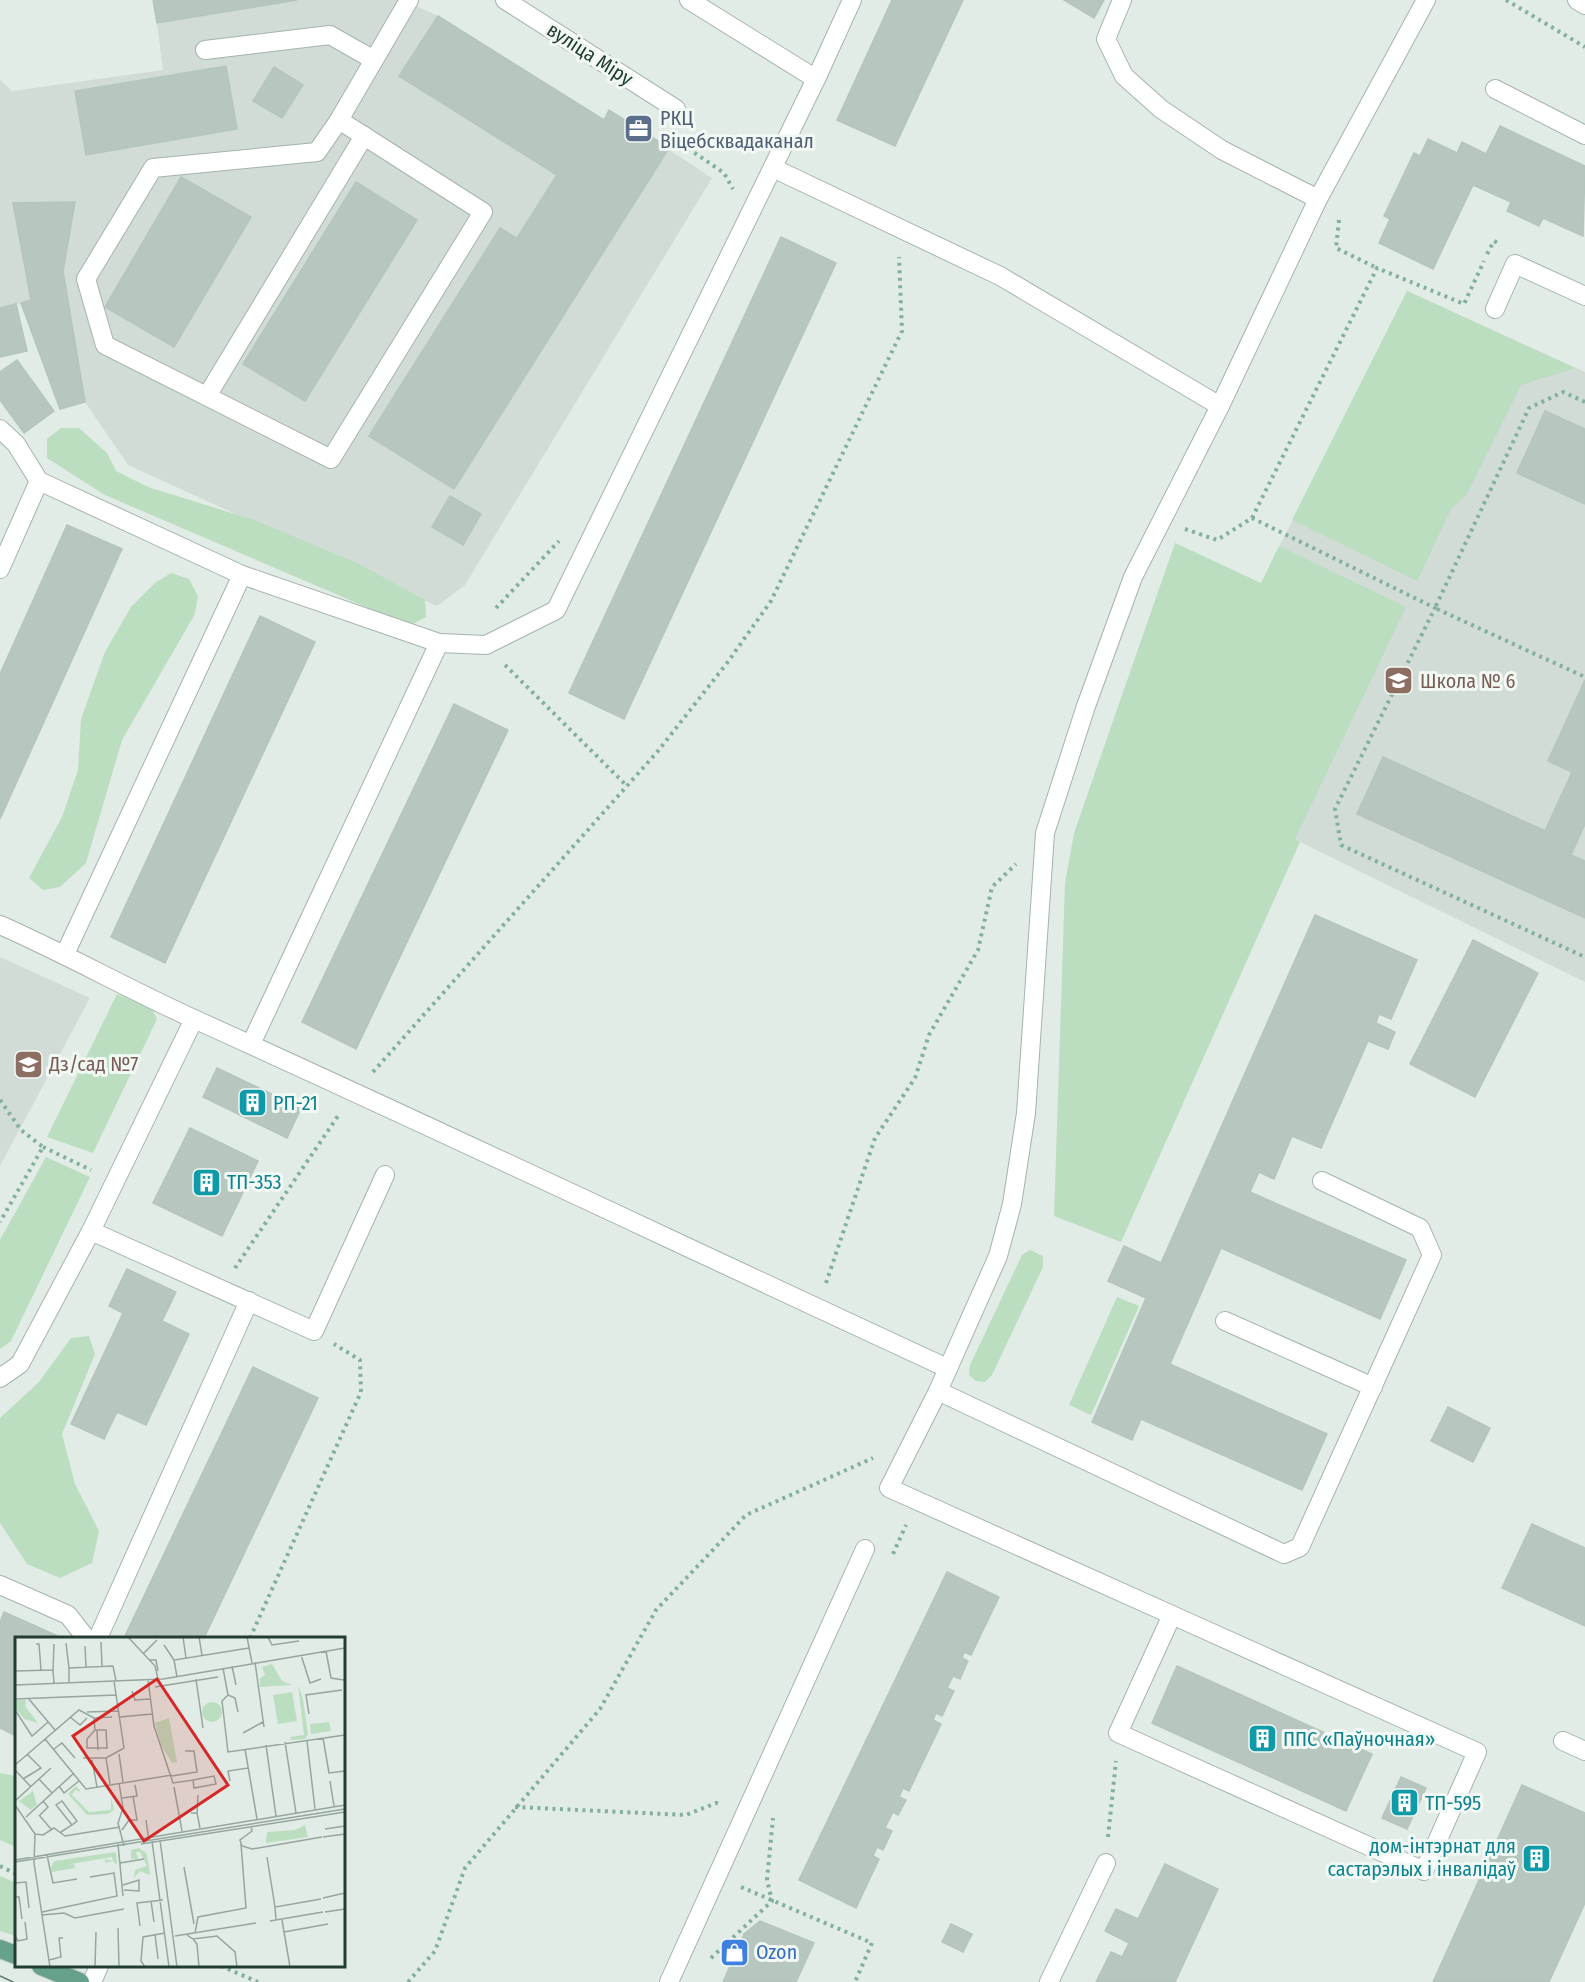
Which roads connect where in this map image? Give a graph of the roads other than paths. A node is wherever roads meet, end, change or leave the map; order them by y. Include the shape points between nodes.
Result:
1 (409, 0) edge
2 (505, 0) edge
3 (689, 0) edge
4 (852, 0) edge
5 (1122, 0) edge
6 (1426, 0) edge
7 (1577, 0) edge
8 (1585, 5) edge
9 (205, 50) dead end
10 (374, 60) junction
11 (816, 79) junction
12 (1495, 89) dead end
13 (676, 109) road end
14 (339, 120) junction
15 (1585, 135) edge
16 (364, 136) junction
17 (772, 168) junction
18 (1318, 199) junction
19 (1585, 296) edge
20 (1495, 309) dead end
21 (207, 396) junction
22 (1220, 406) junction
23 (0, 429) edge
24 (39, 481) junction
25 (0, 569) edge
26 (242, 575) junction
27 (439, 643) junction
28 (0, 925) edge
29 (65, 954) junction
30 (194, 1019) junction
31 (251, 1044) junction
32 (385, 1175) dead end
33 (1322, 1181) dead end
34 (91, 1231) junction
35 (249, 1301) junction
36 (1225, 1321) dead end
37 (948, 1368) junction
38 (0, 1378) edge
39 (1373, 1388) junction
40 (938, 1391) junction
41 (865, 1549) dead end
42 (0, 1585) edge
43 (1172, 1615) junction
44 (85, 1637) edge
45 (98, 1637) edge
46 (1563, 1741) dead end
47 (1585, 1751) edge
48 (1106, 1863) road end
49 (0, 1948) edge
50 (15, 1955) edge
51 (45, 1967) edge
52 (98, 1967) edge
53 (80, 1982) edge
54 (92, 1982) edge
55 (669, 1982) edge
56 (1049, 1982) edge

1 - 10 street
2 - 13 street, вуліца Міру
3 - 11 street
4 - 11 street
5 - 18 street via 1106,39 1124,76 1161,109 1222,150
6 - 18 street
7 - 8 street
9 - 10 street via 330,35
10 - 14 street
11 - 17 street
12 - 15 street
14 - 16 street
14 - 21 street via 317,152 153,168 86,279 105,345
16 - 21 street
16 - 21 street via 483,212 331,459
17 - 22 street via 1000,276
17 - 27 street via 556,610 486,645
18 - 22 street
19 - 20 street via 1515,264
22 - 37 street via 1133,578 1086,706 1046,833 1026,1113 1012,1204 998,1256
23 - 24 street via 16,444
24 - 25 street
24 - 26 street
26 - 27 street
26 - 29 street
27 - 31 street
28 - 29 street
29 - 30 street
30 - 31 street
30 - 34 street
31 - 37 street
32 - 35 street via 314,1330
33 - 39 street via 1420,1228 1432,1255
34 - 35 street
34 - 38 street via 20,1364
35 - 45 street
36 - 39 street
37 - 40 street
39 - 40 street via 1300,1547 1284,1554
40 - 43 street via 889,1488
41 - 55 street
42 - 44 street via 68,1615
43 - 43 street via 1118,1733 1424,1871 1477,1752
46 - 47 street
48 - 56 street
49 - 50 main road
51 - 53 main road
52 - 54 street

